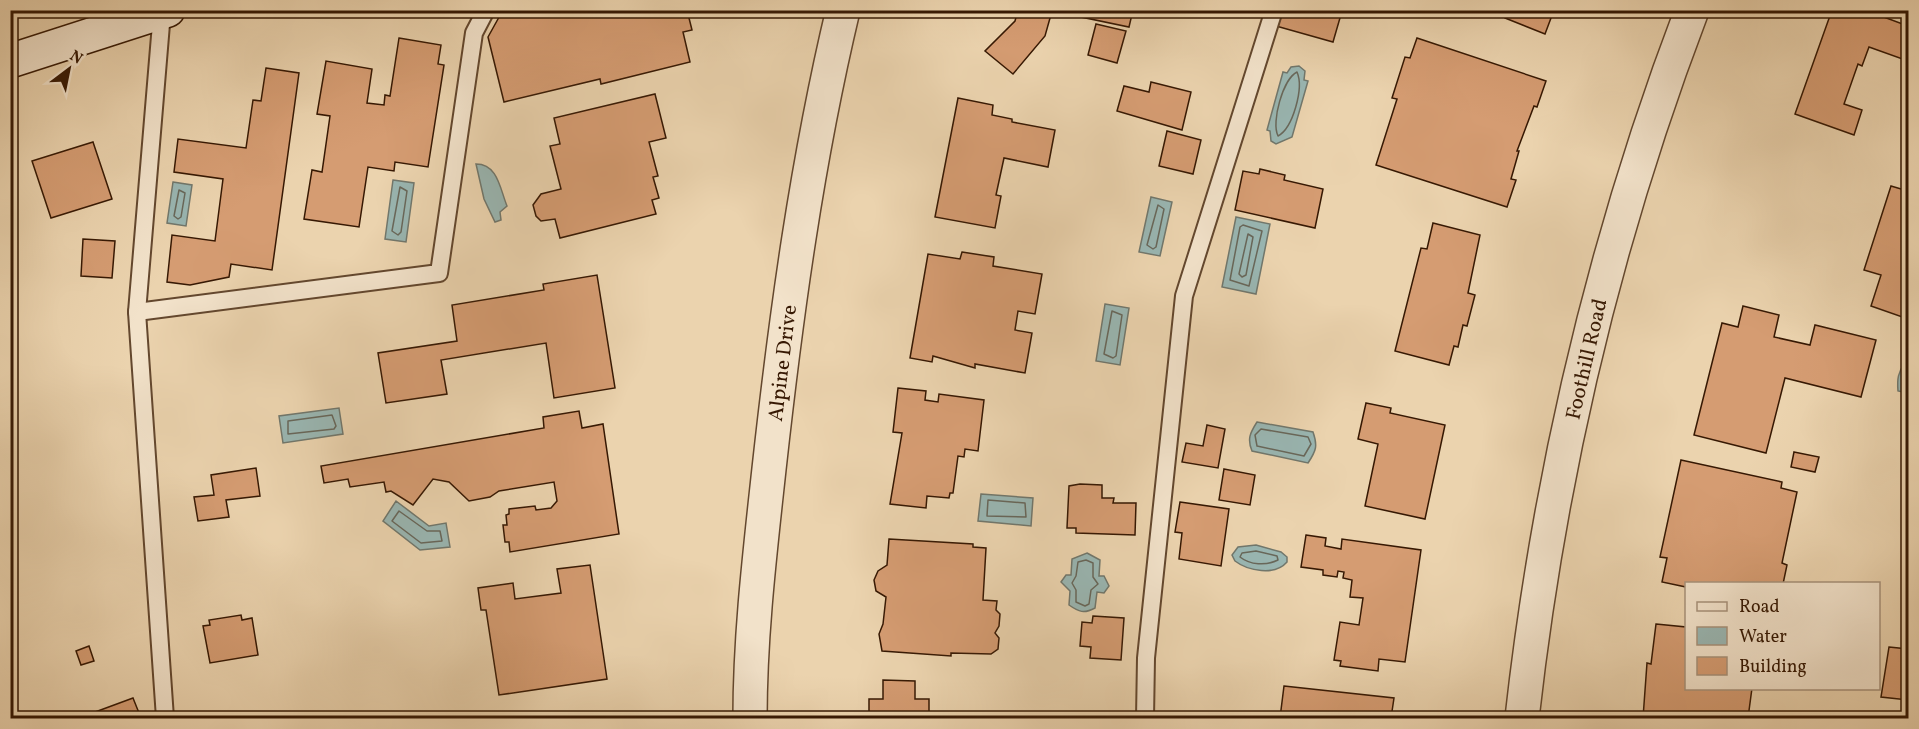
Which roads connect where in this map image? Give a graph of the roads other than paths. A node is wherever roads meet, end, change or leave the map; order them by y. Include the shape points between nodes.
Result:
1 (486, 10) edge
2 (843, 10) edge
3 (1274, 10) edge
4 (1692, 10) edge
5 (165, 11) edge
6 (10, 61) edge
7 (137, 312) junction
8 (165, 718) edge
9 (750, 718) edge
10 (1145, 718) edge
11 (1522, 718) edge

1 - 7 lane via 474,33 439,273
2 - 9 street, Alpine Drive via 825,88 783,337 750,652
3 - 10 lane via 1184,296 1146,658
4 - 11 street, Foothill Road via 1638,164 1601,290 1549,524
5 - 6 street
5 - 7 lane
7 - 8 lane

